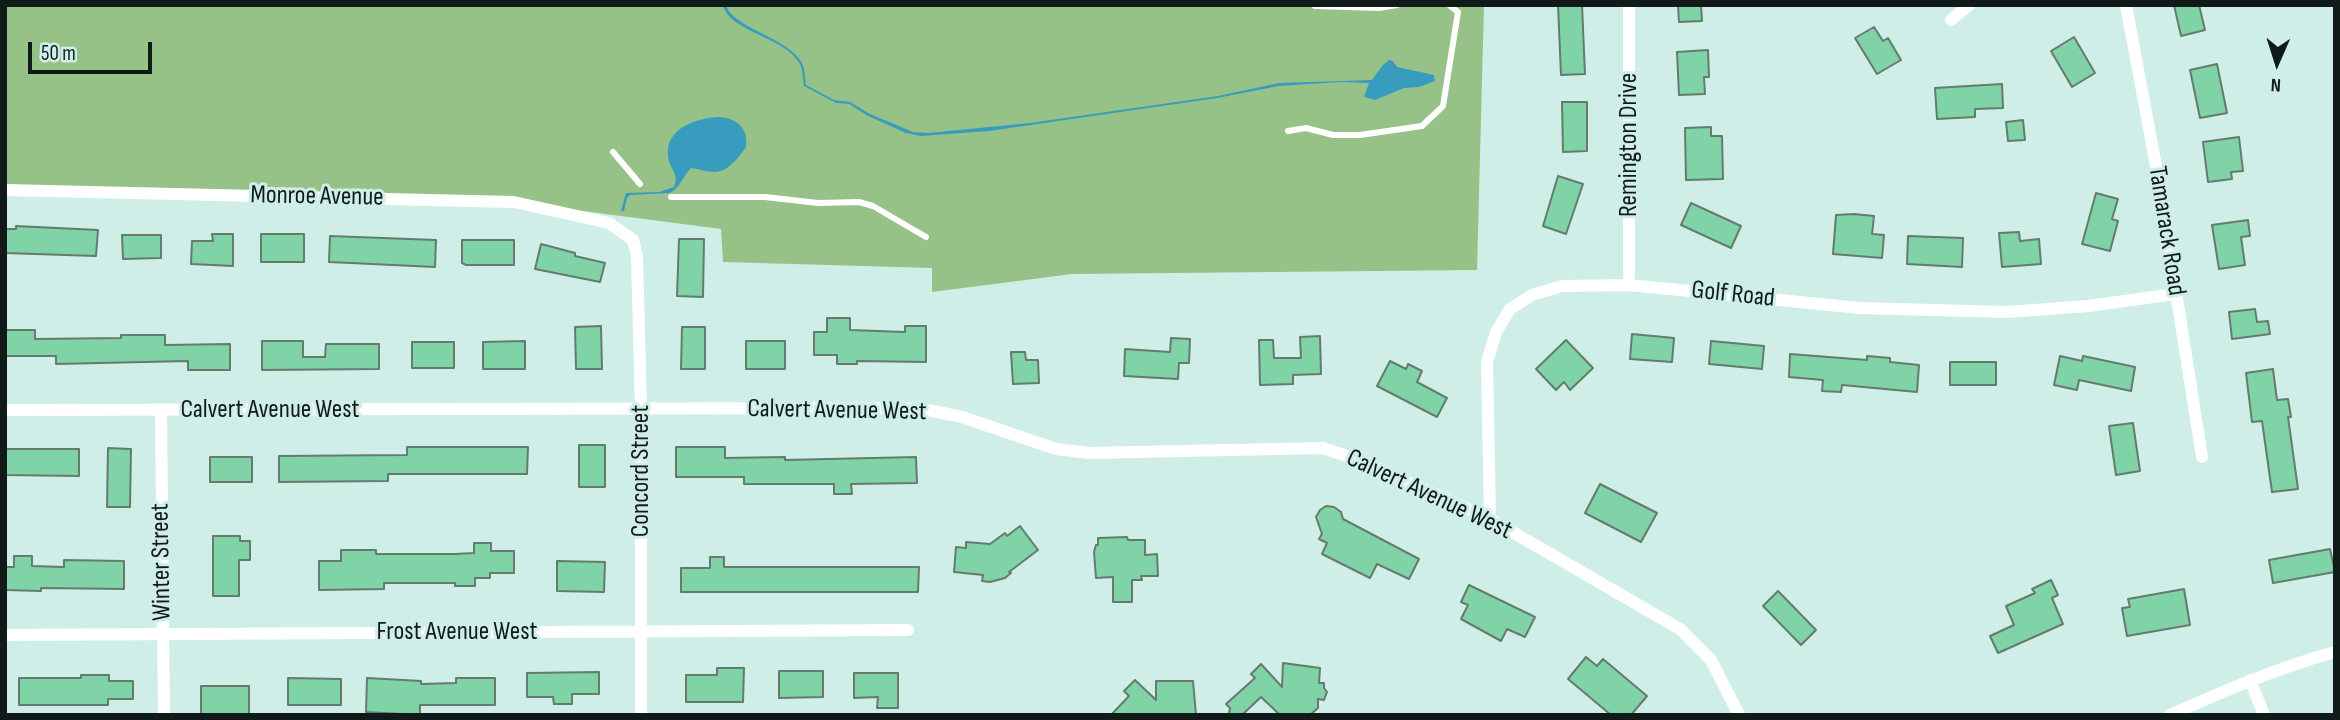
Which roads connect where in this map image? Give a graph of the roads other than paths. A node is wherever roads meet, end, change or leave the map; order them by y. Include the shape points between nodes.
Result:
1 (1397, 5) edge
2 (1449, 5) edge
3 (1629, 5) edge
4 (1969, 5) edge
5 (2126, 5) edge
6 (1315, 6) edge
7 (1951, 20) dead end
8 (1288, 131) dead end
9 (613, 152) dead end
10 (640, 184) dead end
11 (5, 190) edge
12 (671, 197) dead end
13 (624, 231) joint
14 (926, 237) dead end
15 (1629, 285) junction
16 (2175, 294) junction
17 (5, 410) edge
18 (161, 410) junction
19 (641, 410) junction
20 (2202, 457) dead end
21 (1490, 519) junction
22 (908, 630) dead end
23 (640, 631) junction
24 (163, 634) junction
25 (5, 635) edge
26 (2335, 652) edge
27 (2250, 680) junction
28 (164, 715) edge
29 (641, 715) edge
30 (1739, 715) edge
31 (2170, 715) edge
32 (2264, 715) edge

1 - 6 lane
2 - 8 lane via 1458,12 1443,106 1422,126 1360,135 1306,128
3 - 15 street, Remington Drive
4 - 7 street
5 - 16 street, Tamarack Road
9 - 10 lane
11 - 13 street, Monroe Avenue via 514,202 609,222
12 - 14 lane via 859,202
13 - 19 street, Concord Street via 633,240 637,256
15 - 16 street, Golf Road via 1949,312 2088,306
15 - 21 street, Golf Road via 1562,286 1532,295 1510,309 1496,332 1488,362
16 - 20 street, Tamarack Road
17 - 18 street, Calvert Avenue West
18 - 19 street, Calvert Avenue West
18 - 24 street, Winter Street
19 - 21 street, Calvert Avenue West via 928,410 1056,449 1089,453 1323,448
19 - 23 street, Concord Street
21 - 30 street, Calvert Avenue West via 1680,629 1711,660
22 - 23 street, Frost Avenue West
23 - 24 street, Frost Avenue West
23 - 29 street, Concord Street
24 - 25 street, Frost Avenue West
24 - 28 street, Winter Street
26 - 27 street
27 - 31 street
27 - 32 street

